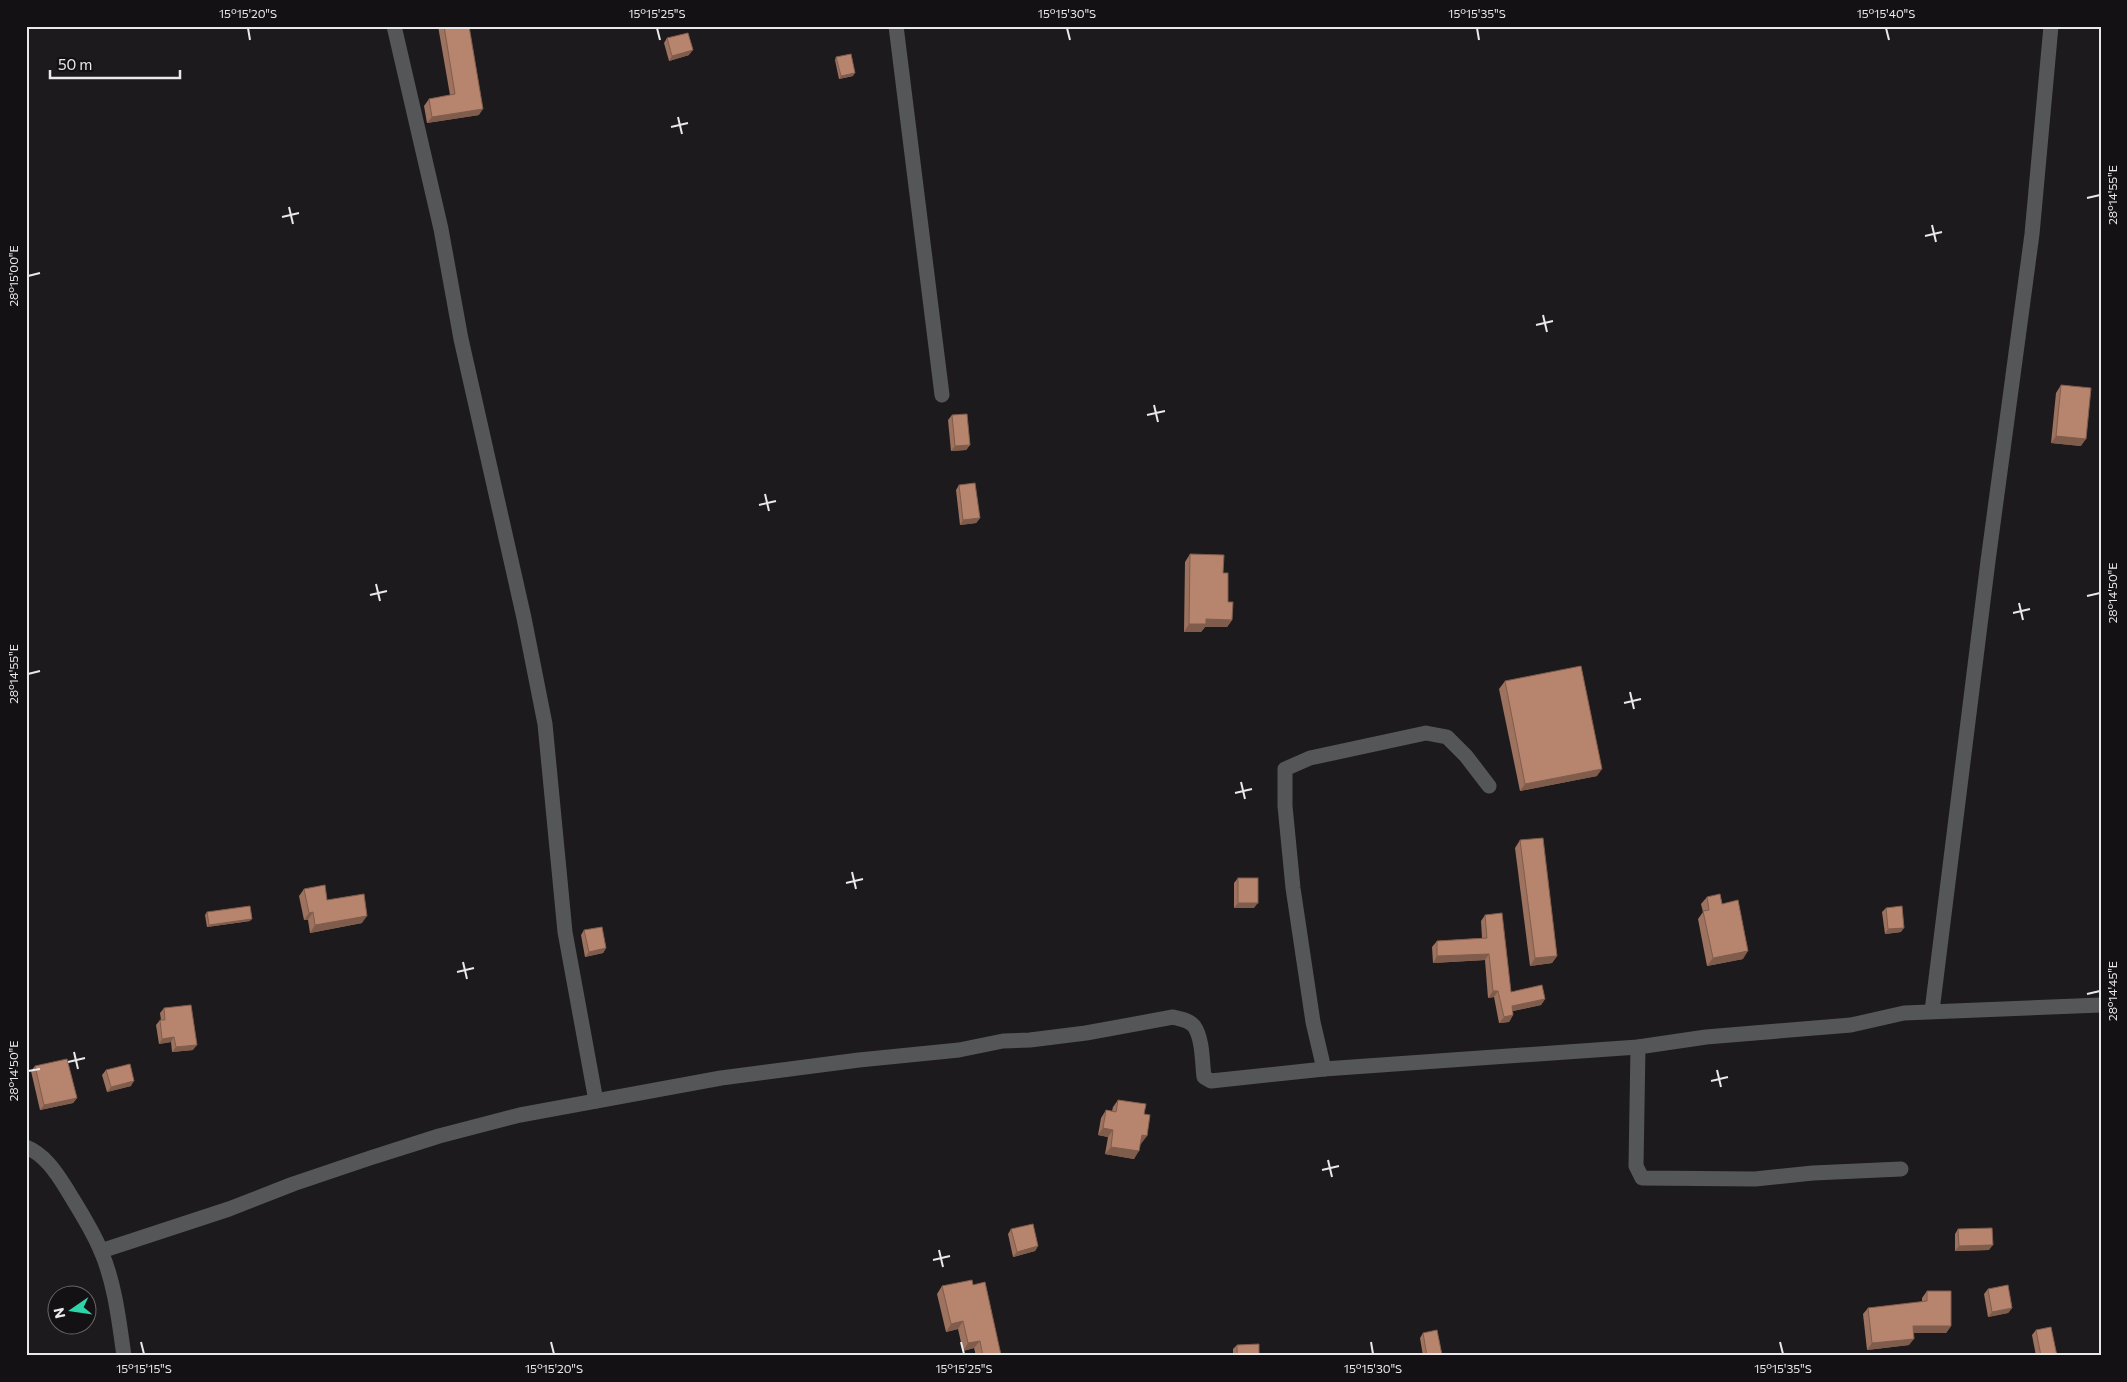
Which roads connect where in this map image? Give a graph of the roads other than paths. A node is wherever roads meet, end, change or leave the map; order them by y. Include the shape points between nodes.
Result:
1 (394, 26) edge
2 (896, 26) edge
3 (2051, 26) edge
4 (942, 395) dead end
5 (1489, 786) dead end
6 (2101, 1005) edge
7 (1932, 1011) junction
8 (1638, 1046) junction
9 (1324, 1069) junction
10 (596, 1101) junction
11 (26, 1148) edge
12 (1901, 1169) dead end
13 (101, 1251) junction
14 (124, 1356) edge

1 - 10 street via 441,229 460,339 545,724 565,932
2 - 4 street
3 - 7 street via 2032,234
5 - 9 street via 1447,737 1426,733 1310,758 1286,769 1285,806 1293,888 1313,1022
6 - 7 street
7 - 8 street via 1904,1013 1851,1025
8 - 9 street
8 - 12 street via 1636,1166 1642,1178 1755,1179
9 - 10 street via 1211,1081 1204,1077 1194,1026 1173,1017 1086,1033 722,1078
10 - 13 street via 520,1115 439,1136
11 - 13 street via 40,1155 54,1170
13 - 14 street via 117,1308

